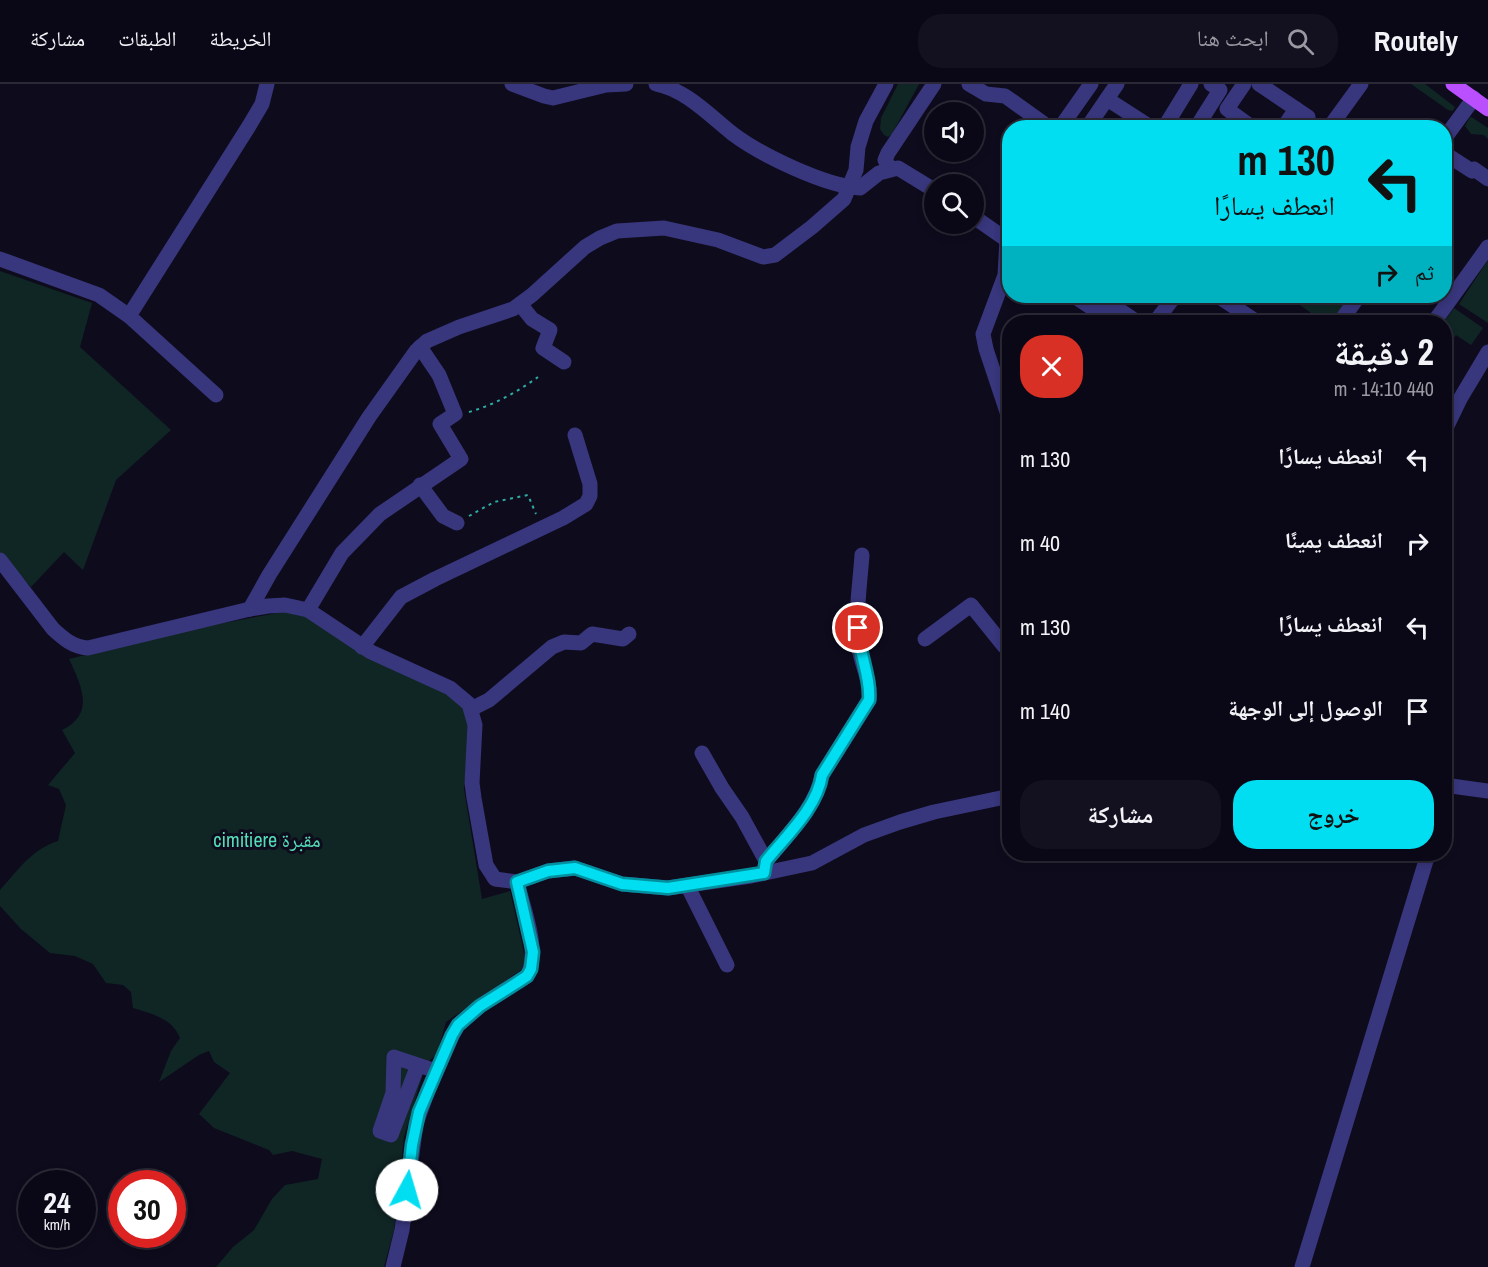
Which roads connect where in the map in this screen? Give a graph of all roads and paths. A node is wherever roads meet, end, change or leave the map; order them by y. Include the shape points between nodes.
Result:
1 (267, 84) edge
2 (512, 84) edge
3 (626, 84) edge
4 (656, 84) edge
5 (886, 84) edge
6 (934, 84) edge
7 (969, 84) edge
8 (1091, 84) edge
9 (1117, 84) edge
10 (1191, 84) edge
11 (1210, 84) edge
12 (1244, 84) edge
13 (1260, 84) edge
14 (1361, 84) edge
15 (1454, 84) edge
16 (1473, 98) junction
17 (1107, 99) junction
18 (1296, 109) junction
19 (1488, 109) edge
20 (1039, 120) edge
21 (1066, 120) edge
22 (1093, 120) edge
23 (1140, 120) edge
24 (1169, 120) edge
25 (1201, 120) edge
26 (1240, 120) edge
27 (1288, 120) edge
28 (1306, 120) edge
29 (1335, 120) edge
30 (1452, 128) edge
31 (1452, 158) edge
32 (891, 168) junction
33 (1488, 178) edge
34 (924, 183) edge
35 (850, 187) junction
36 (984, 225) edge
37 (1002, 238) edge
38 (1488, 247) edge
39 (0, 259) edge
40 (1002, 283) edge
41 (1452, 297) edge
42 (1084, 303) edge
43 (1109, 303) edge
44 (1170, 303) edge
45 (1228, 303) edge
46 (520, 304) junction
47 (1102, 315) edge
48 (1127, 315) edge
49 (1160, 315) edge
50 (1246, 315) edge
51 (129, 316) junction
52 (420, 347) junction
53 (1488, 352) edge
54 (564, 362) dead end
55 (538, 377) dead end
56 (216, 395) dead end
57 (1002, 397) edge
58 (455, 414) junction
59 (1452, 416) edge
60 (575, 435) dead end
61 (420, 485) junction
62 (457, 523) joint
63 (542, 528) junction
64 (862, 555) dead end
65 (0, 560) edge
66 (250, 609) junction
67 (308, 610) junction
68 (629, 634) dead end
69 (924, 639) dead end
70 (1002, 644) edge
71 (362, 647) junction
72 (471, 709) junction
73 (702, 753) dead end
74 (1452, 789) edge
75 (1488, 791) edge
76 (1002, 798) edge
77 (1426, 861) edge
78 (765, 867) junction
79 (517, 882) junction
80 (687, 885) junction
81 (728, 966) dead end
82 (418, 1065) junction
83 (436, 1071) junction
84 (393, 1267) edge
85 (1302, 1267) edge

1 - 51 street via 249,126
2 - 3 street via 553,98
4 - 35 street via 679,92 751,147
5 - 35 street via 866,121
6 - 32 street via 888,153 885,160
7 - 20 street via 986,94 1005,96
8 - 21 street
9 - 17 street
10 - 24 street
11 - 25 street via 1220,90
12 - 26 street via 1227,110
13 - 18 street
14 - 29 street
15 - 16 main road
16 - 19 main road
16 - 30 street
17 - 22 street
17 - 23 street
18 - 27 street
18 - 28 street via 1308,117
31 - 33 street
32 - 34 street via 908,172
32 - 35 street via 860,188
35 - 46 street via 834,208 775,255 763,257 718,240 664,228 617,231 585,247
36 - 37 street
38 - 41 street
39 - 51 street via 99,295
40 - 57 street via 983,334
42 - 47 street
43 - 48 street
44 - 49 street
45 - 50 street
46 - 52 street via 442,334
46 - 54 street via 532,319 550,330 543,348
51 - 56 street
52 - 58 street via 439,375
52 - 66 street via 369,417 268,574
53 - 59 street
55 - 58 path via 481,408
58 - 61 street via 440,424 460,459
60 - 63 street via 590,496 578,510
61 - 62 street via 443,516
61 - 67 street via 380,514 342,553
62 - 63 path via 494,502 528,495
63 - 71 street via 401,597
64 - 78 street via 858,643 870,688 869,700 822,775 814,799
65 - 66 street via 53,629 79,647
66 - 67 street via 285,605
67 - 71 street
68 - 72 street via 618,640 592,634 581,643 558,644 489,700
69 - 70 street via 971,605
71 - 72 street via 450,688
72 - 79 street via 475,725 472,783 486,865 495,879
73 - 78 street via 742,817
74 - 75 street
76 - 78 street via 900,822 864,835 812,863
77 - 85 street
78 - 80 street
79 - 80 street via 548,871 575,868 622,884 668,888
79 - 83 street via 533,952 531,969 527,976 458,1025
80 - 81 street
82 - 82 street via 394,1057 393,1093 380,1131 391,1135
82 - 83 street
83 - 84 street via 416,1124 402,1230

